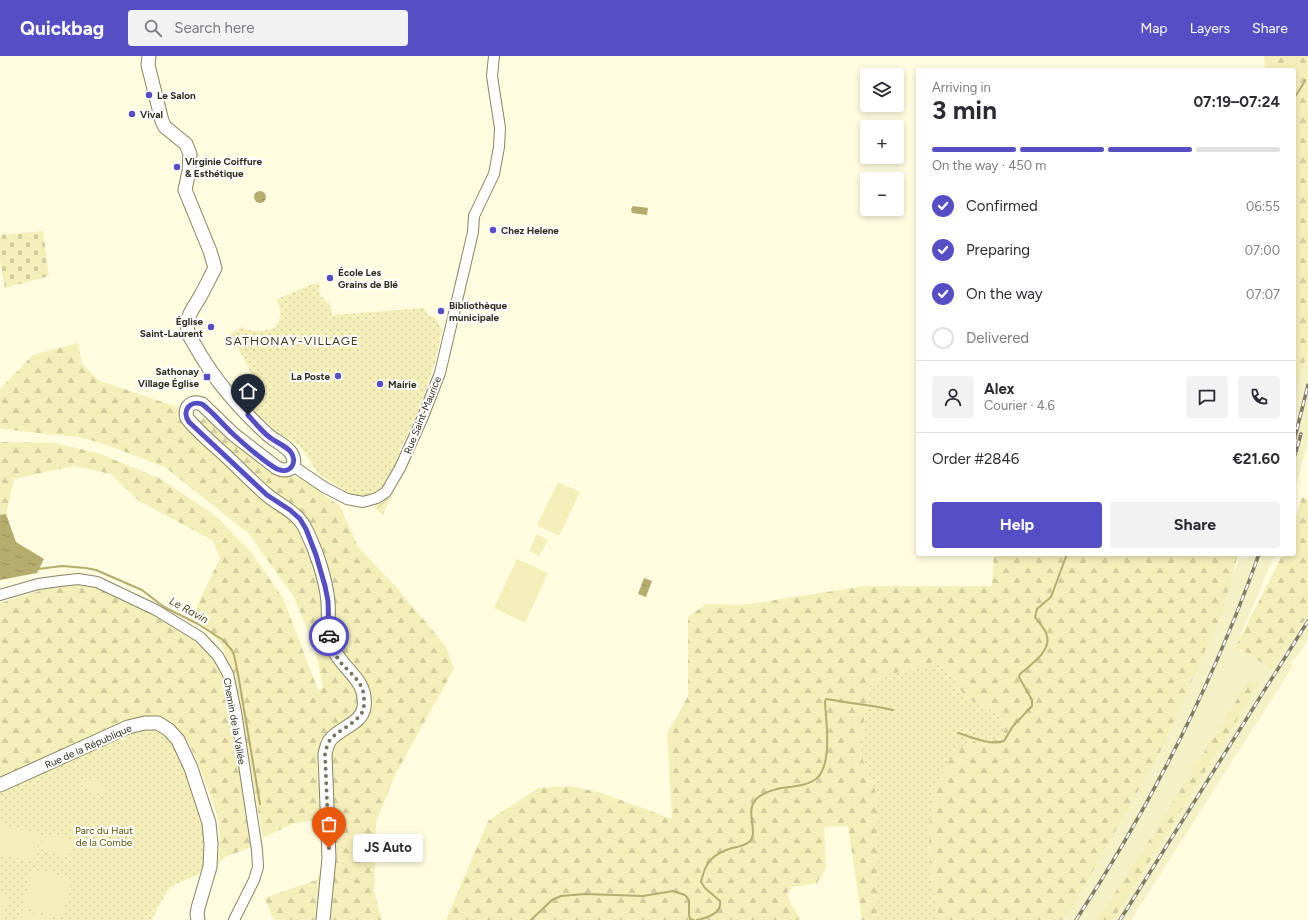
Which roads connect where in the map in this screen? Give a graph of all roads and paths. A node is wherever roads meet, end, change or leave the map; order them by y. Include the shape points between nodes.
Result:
1 (149, 56) edge
2 (494, 56) edge
3 (293, 466) junction
4 (0, 595) edge
5 (0, 785) edge
6 (202, 896) junction
7 (245, 898) junction
8 (198, 920) edge
9 (203, 920) edge
10 (225, 920) edge
11 (234, 920) edge
12 (324, 920) edge

1 - 3 main road via 148,65 162,122 186,144 190,154 185,190 215,268 190,312 188,332 212,374 256,424 289,450 293,455
2 - 3 street, Rue Saint-Maurice via 492,76 500,128 494,174 474,216 473,232 440,373 400,468 386,492 378,498 363,502 347,498 324,487
3 - 12 main road via 284,471 277,468 233,434 202,404 193,403 186,409 187,418 199,432 267,495 300,519 316,555 325,586 331,644 338,659 355,676 364,693 364,709 358,718 330,740 325,754 330,858
4 - 7 street, Chemin de la Vallée via 60,580 97,582 156,610 200,637 218,656 228,674 236,712 257,853 258,867
5 - 6 main road, Rue de la République via 128,727 158,723 178,740 191,768 210,823 210,867
6 - 8 main road, Rue de la République
6 - 9 main road, Rue de la République via 200,913
7 - 10 street
7 - 11 street, Chemin de la Vallée

